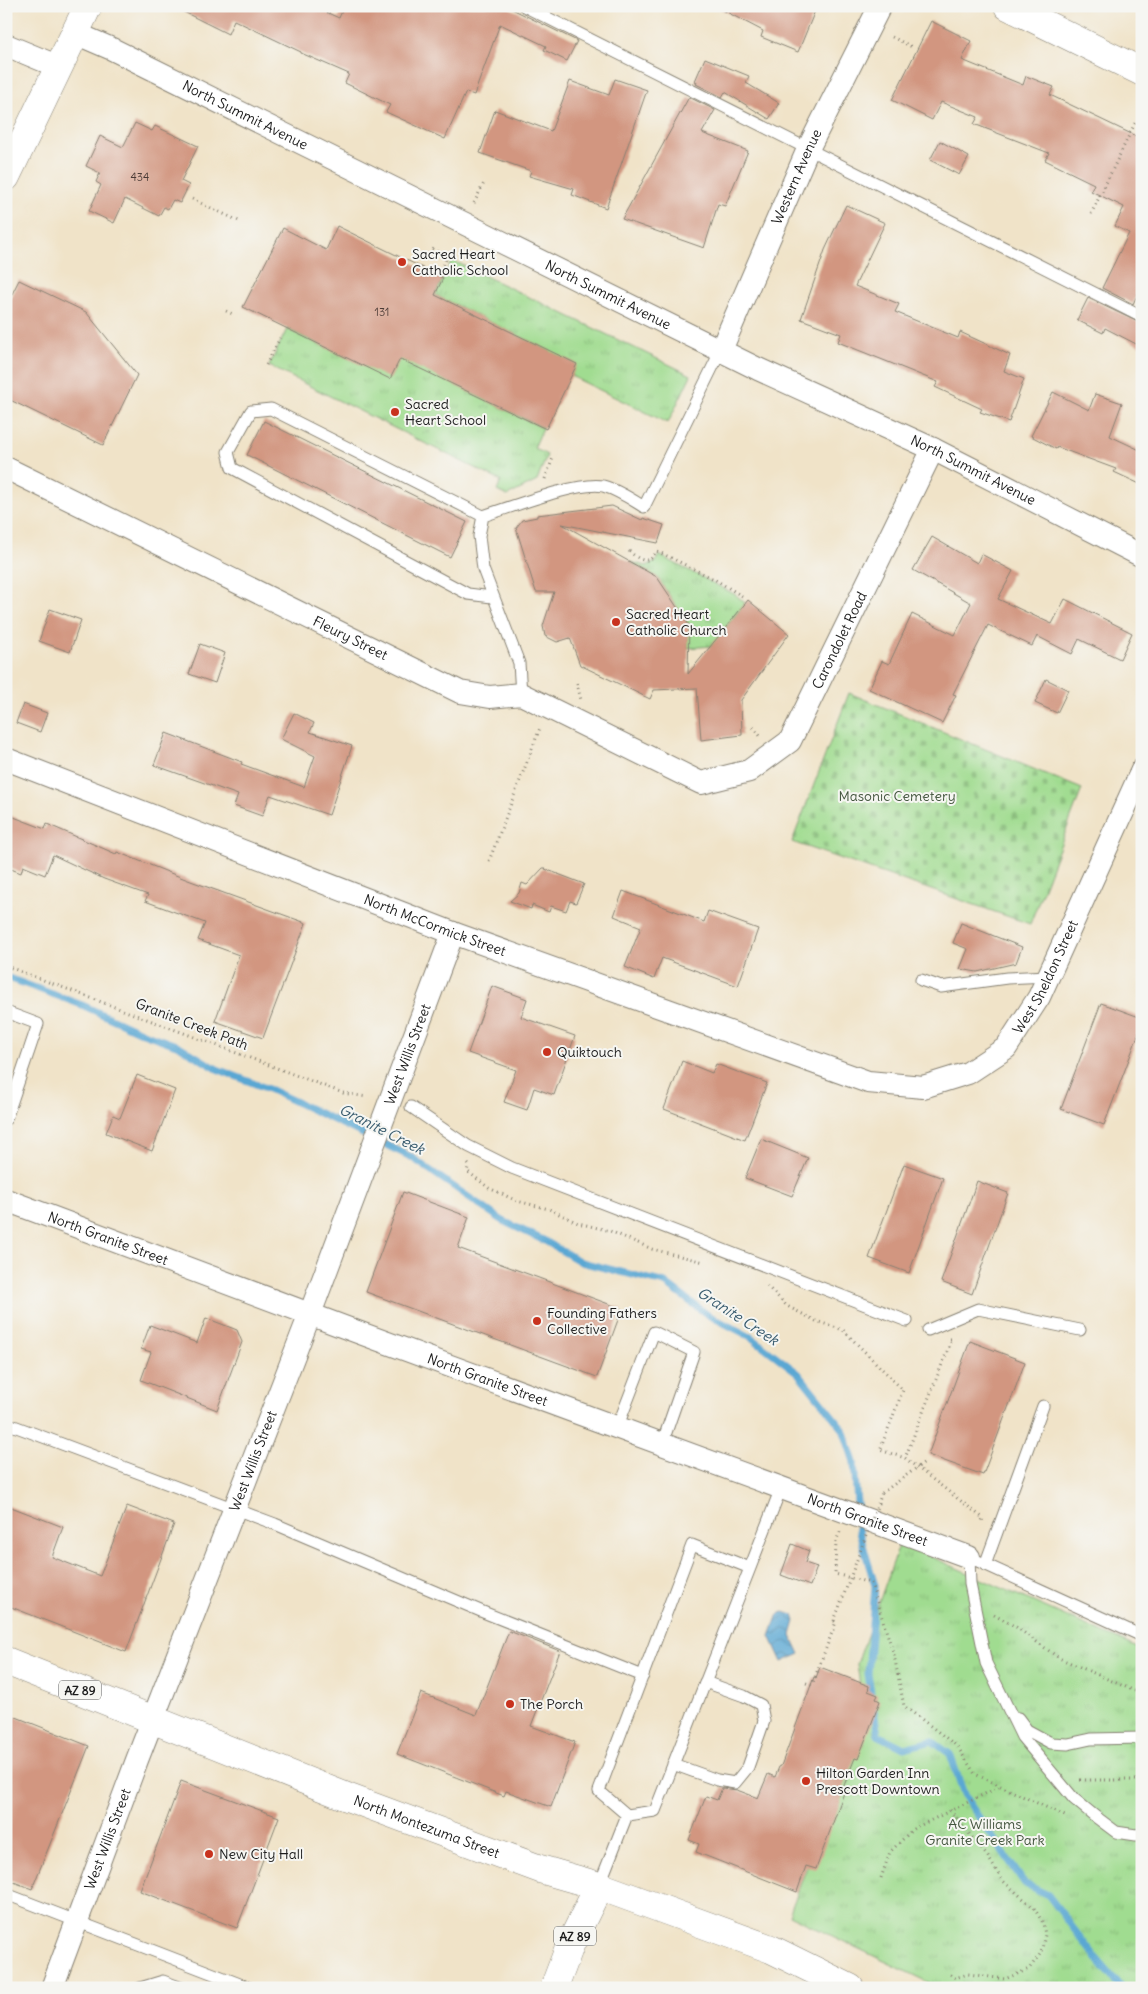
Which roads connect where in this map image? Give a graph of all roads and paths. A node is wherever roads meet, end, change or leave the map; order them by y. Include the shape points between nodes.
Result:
1 (88, 6) edge
2 (524, 6) edge
3 (880, 6) edge
4 (1008, 6) edge
5 (75, 33) junction
6 (892, 37) dead end
7 (6, 45) edge
8 (914, 48) dead end
9 (59, 67) junction
10 (1142, 72) edge
11 (1136, 121) dead end
12 (808, 149) junction
13 (6, 177) edge
14 (192, 200) dead end
15 (1091, 214) dead end
16 (241, 222) dead end
17 (432, 249) dead end
18 (440, 272) dead end
19 (226, 311) dead end
20 (235, 315) dead end
21 (1142, 318) edge
22 (280, 338) dead end
23 (721, 350) junction
24 (266, 365) dead end
25 (933, 449) junction
26 (553, 458) dead end
27 (6, 468) edge
28 (543, 484) dead end
29 (483, 516) junction
30 (629, 551) dead end
31 (1142, 556) edge
32 (742, 596) dead end
33 (492, 597) junction
34 (521, 694) junction
35 (541, 724) dead end
36 (6, 759) edge
37 (1142, 770) edge
38 (489, 861) dead end
39 (453, 933) junction
40 (6, 966) edge
41 (1048, 976) junction
42 (921, 980) dead end
43 (6, 1012) edge
44 (868, 1082) joint
45 (371, 1097) dead end
46 (411, 1107) dead end
47 (6, 1119) edge
48 (6, 1200) edge
49 (762, 1280) dead end
50 (310, 1314) junction
51 (907, 1321) dead end
52 (928, 1330) joint
53 (1080, 1330) dead end
54 (1042, 1406) dead end
55 (6, 1423) edge
56 (617, 1428) junction
57 (662, 1444) junction
58 (905, 1458) junction
59 (926, 1461) dead end
60 (916, 1468) junction
61 (781, 1488) junction
62 (234, 1508) junction
63 (847, 1512) junction
64 (977, 1561) junction
65 (750, 1568) junction
66 (974, 1604) junction
67 (1142, 1636) edge
68 (6, 1661) edge
69 (643, 1676) junction
70 (705, 1682) junction
71 (806, 1683) dead end
72 (1142, 1694) edge
73 (1008, 1707) junction
74 (153, 1720) junction
75 (1142, 1738) edge
76 (674, 1764) junction
77 (1142, 1780) edge
78 (1058, 1781) junction
79 (1000, 1787) junction
80 (950, 1810) junction
81 (627, 1815) junction
82 (1096, 1817) junction
83 (1142, 1834) edge
84 (881, 1878) dead end
85 (599, 1886) junction
86 (6, 1894) edge
87 (76, 1922) junction
88 (950, 1974) dead end
89 (52, 1988) edge
90 (140, 1988) edge
91 (182, 1988) edge
92 (250, 1988) edge
93 (554, 1988) edge
94 (850, 1988) edge

1 - 5 main road
2 - 12 lane
3 - 12 street, Western Avenue
4 - 10 main road
5 - 9 main road
5 - 23 street, North Summit Avenue
6 - 8 path
7 - 9 street
9 - 13 main road
11 - 15 path
12 - 21 lane
12 - 23 street, Western Avenue
14 - 16 path
17 - 18 path via 447,257
19 - 20 path
22 - 24 path
23 - 25 street, North Summit Avenue
23 - 29 lane via 644,507 620,492 601,486 580,486
25 - 31 street, North Summit Avenue
25 - 34 street, Carondolet Road via 790,741 749,771 701,782
26 - 28 path
27 - 34 street, Fleury Street via 460,692 490,697
29 - 33 lane via 479,536 483,569
29 - 33 lane via 271,409 251,411 228,452 232,468 468,594
30 - 32 path via 646,561 657,551
33 - 34 lane via 519,663
35 - 38 path
36 - 39 street, North McCormick Street
37 - 41 street, West Sheldon Street
39 - 44 street, North McCormick Street
39 - 50 street, West Willis Street
40 - 45 path, Granite Creek Path via 343,1093
41 - 42 lane via 1006,978 941,988
41 - 44 street, West Sheldon Street via 1039,997 1006,1048 968,1073 923,1087
43 - 47 lane via 38,1024
46 - 51 lane via 468,1146 512,1168
48 - 50 street, North Granite Street
49 - 58 path via 787,1306 843,1330 903,1390 880,1450
50 - 56 street, North Granite Street
50 - 62 street, West Willis Street
52 - 53 lane via 978,1309
52 - 58 path via 952,1340
54 - 64 lane
55 - 62 lane
56 - 57 street, North Granite Street
56 - 57 lane via 654,1332 694,1352
57 - 61 street, North Granite Street
58 - 60 path
59 - 60 path
60 - 64 path via 983,1518
60 - 71 path, bridge via 882,1493 812,1685
61 - 63 street, North Granite Street
61 - 65 lane
62 - 69 lane
62 - 74 street, West Willis Street
63 - 64 street, North Granite Street
63 - 79 path via 836,1541 835,1574 871,1583 894,1655 904,1706 957,1746 975,1774
64 - 66 lane via 970,1584
64 - 67 lane
65 - 69 lane via 692,1545
65 - 70 lane
66 - 72 path via 1016,1627 1059,1658
66 - 73 lane via 986,1663
68 - 74 main road, North Montezuma Street / AZ 89
69 - 81 lane via 599,1791
70 - 76 lane
70 - 76 lane via 760,1704 764,1721 748,1767 735,1783
73 - 75 lane via 1027,1730 1050,1743
73 - 78 lane via 1022,1736
74 - 85 main road, North Montezuma Street / AZ 89 via 540,1869
74 - 87 street, West Willis Street
76 - 81 lane via 655,1811
77 - 78 path
78 - 82 lane
79 - 80 path
79 - 82 path via 1075,1820
80 - 84 path via 913,1829 890,1852
80 - 88 path via 1002,1880 1034,1908 1043,1922 1045,1935 1041,1953 1029,1969 1005,1978 968,1974 955,1978
81 - 85 lane
82 - 83 lane via 1116,1832
85 - 93 main road, AZ 89
85 - 94 main road, North Montezuma Street via 771,1949
86 - 87 lane
87 - 89 street, West Willis Street
87 - 92 lane
90 - 91 lane via 163,1981

